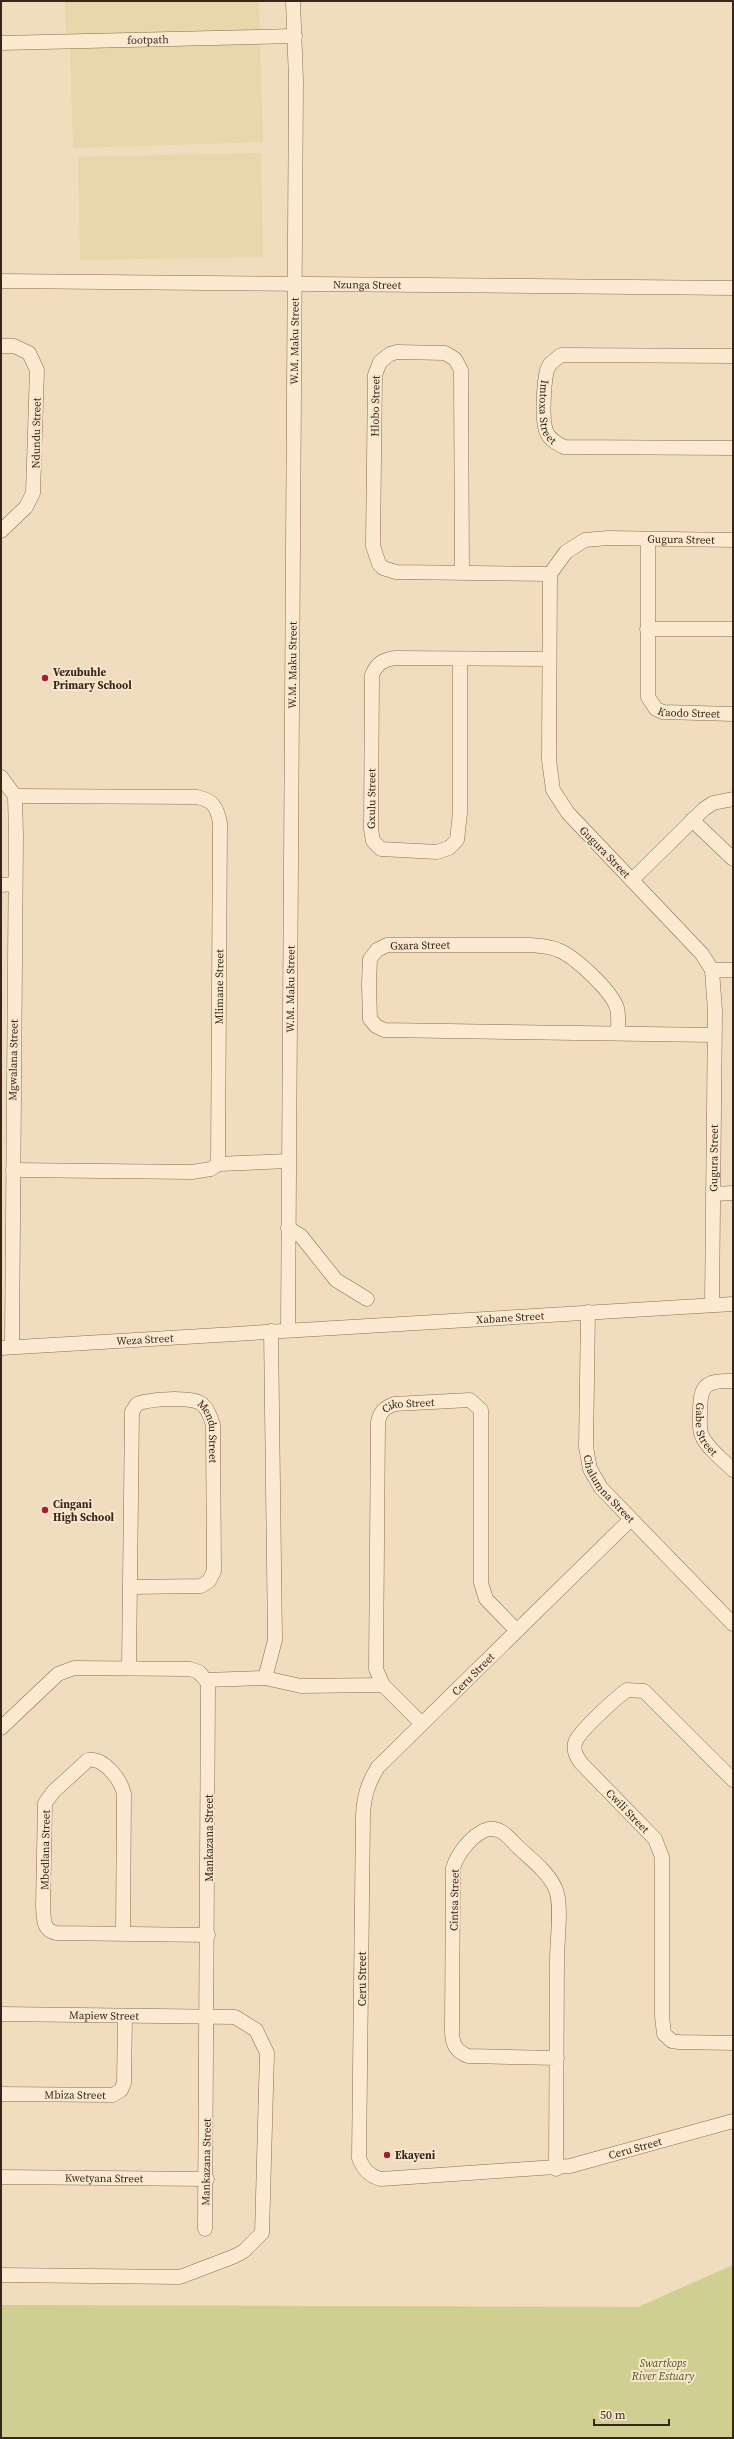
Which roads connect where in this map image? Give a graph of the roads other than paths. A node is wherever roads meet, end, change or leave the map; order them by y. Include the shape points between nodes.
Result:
1 (293, 1) edge
2 (295, 36) junction
3 (1, 43) edge
4 (1, 281) edge
5 (295, 284) junction
6 (733, 288) edge
7 (1, 346) edge
8 (733, 356) edge
9 (733, 448) edge
10 (1, 531) edge
11 (648, 540) junction
12 (733, 540) edge
13 (462, 573) junction
14 (550, 574) junction
15 (647, 629) junction
16 (733, 629) edge
17 (460, 659) junction
18 (549, 659) junction
19 (733, 714) edge
20 (1, 777) edge
21 (15, 796) junction
22 (733, 799) edge
23 (692, 820) junction
24 (733, 859) edge
25 (632, 880) junction
26 (8, 884) edge
27 (712, 970) junction
28 (733, 970) edge
29 (618, 1033) junction
30 (714, 1035) junction
31 (7, 1063) edge
32 (288, 1161) junction
33 (218, 1164) junction
34 (13, 1170) junction
35 (713, 1194) junction
36 (732, 1194) edge
37 (288, 1228) junction
38 (367, 1299) dead end
39 (733, 1304) edge
40 (712, 1305) junction
41 (588, 1312) junction
42 (288, 1330) junction
43 (271, 1331) junction
44 (6, 1348) edge
45 (733, 1381) edge
46 (733, 1470) edge
47 (631, 1519) junction
48 (130, 1587) junction
49 (733, 1624) edge
50 (517, 1631) junction
51 (129, 1668) junction
52 (265, 1678) junction
53 (206, 1680) junction
54 (383, 1685) junction
55 (422, 1724) junction
56 (1, 1728) edge
57 (733, 1780) edge
58 (123, 1934) junction
59 (208, 1935) junction
60 (1, 2014) edge
61 (207, 2015) junction
62 (125, 2016) junction
63 (733, 2043) edge
64 (557, 2058) junction
65 (1, 2094) edge
66 (733, 2121) edge
67 (556, 2169) junction
68 (1, 2177) edge
69 (207, 2179) junction
70 (205, 2229) dead end
71 (1, 2275) edge

1 - 2 street, W.M. Maku Street
2 - 3 street, footpath
2 - 5 street, W.M. Maku Street
4 - 5 street, Nzunga Street
5 - 6 street, Nzunga Street
5 - 32 street, W.M. Maku Street
7 - 10 street, Ndundu Street via 14,346 29,353 36,370 33,493 26,507
8 - 9 street, Imtoxa Street via 561,356 550,364 547,370 545,423 547,434 564,447
11 - 12 street, Gugura Street
11 - 14 street, Gugura Street via 585,540 566,552
11 - 15 street, Kaodo Street
13 - 13 street, Hlobo Street via 389,571 376,559 373,546 375,375 380,362 390,354 445,354 455,359 461,370
13 - 14 street, Hlobo Street
14 - 18 street, Gugura Street
15 - 16 street
15 - 19 street, Kaodo Street via 647,690 648,697 656,709 671,713
17 - 17 street, Gxulu Street via 460,813 457,840 449,848 437,852 381,849 373,841 371,829 372,675 380,663 395,658
17 - 18 street, Gxulu Street
18 - 25 street, Gugura Street via 549,776 553,790 568,813
20 - 21 street
21 - 26 street, Mgwalana Street
21 - 33 street, Mlimane Street via 197,797 207,799 217,810 220,823
22 - 23 street via 713,803
23 - 24 street
23 - 25 street
25 - 27 street, Gugura Street via 694,944
26 - 31 street, Mgwalana Street
27 - 28 street
27 - 30 street, Gugura Street via 715,994
29 - 29 street, Gxara Street via 384,1030 376,1026 368,1013 370,959 387,945 530,944 550,947 574,960 604,988 617,1008
29 - 30 street, Gxara Street
30 - 35 street, Gugura Street
31 - 34 street, Mgwalana Street
32 - 33 street
32 - 37 street, W.M. Maku Street
33 - 34 street via 211,1169 192,1172
34 - 44 street, Mgwalana Street
35 - 36 street
35 - 40 street, Gugura Street
37 - 38 street via 302,1236 336,1280
37 - 42 street, W.M. Maku Street
39 - 40 street, Xabane Street
40 - 41 street, Xabane Street
41 - 42 street, Xabane Street
41 - 47 street, Chalumna Street via 586,1447 590,1469 601,1488
42 - 43 street, Weza Street
43 - 44 street, Weza Street
43 - 52 street via 275,1640
45 - 46 street, Gabe Street via 716,1381 708,1384 701,1392 700,1404 701,1434
47 - 49 street, Chalumna Street
47 - 50 street, Ceru Street
48 - 48 street, Mendu Street via 201,1586 212,1578 213,1425 209,1412 201,1403 189,1399 153,1400 137,1404 132,1412
48 - 51 street, Mendu Street
50 - 54 street, Ciko Street via 486,1599 481,1584 482,1410 470,1400 394,1404 382,1411 378,1422 375,1657 378,1677
50 - 55 street, Ceru Street
51 - 53 street via 190,1669 199,1672
51 - 56 street via 78,1668 58,1674
52 - 53 street
52 - 54 street via 301,1686
53 - 59 street, Mankazana Street via 209,1694
54 - 55 street, Ciko Street
55 - 67 street, Ceru Street via 378,1767 369,1782 364,1801 360,2150 362,2166 370,2174 381,2179
57 - 63 street, Cwili Street via 644,1691 627,1690 581,1733 574,1745 576,1757 581,1763 659,1844 662,1857 664,2034 679,2042
58 - 58 street, Mbedlana Street via 56,1933 47,1929 44,1921 46,1804 54,1790 88,1760 93,1759 100,1762 117,1779 124,1794
58 - 59 street, Mbedlana Street
59 - 61 street, Mankazana Street
60 - 62 street, Mapiew Street
61 - 62 street, Mapiew Street
61 - 69 street, Mankazana Street
61 - 71 street, Mapiew Street via 235,2017 246,2023 256,2030 266,2053 268,2080 262,2233 244,2251 235,2256 180,2277
62 - 65 street, Mbiza Street via 124,2083 119,2092 113,2095
64 - 64 street, Cintsa Street via 468,2056 461,2054 454,2046 453,1868 460,1851 487,1830 498,1830 508,1836 550,1879 557,1892
64 - 67 street, Cintsa Street
66 - 67 street, Ceru Street
68 - 69 street, Kwetyana Street
69 - 70 street, Mankazana Street

